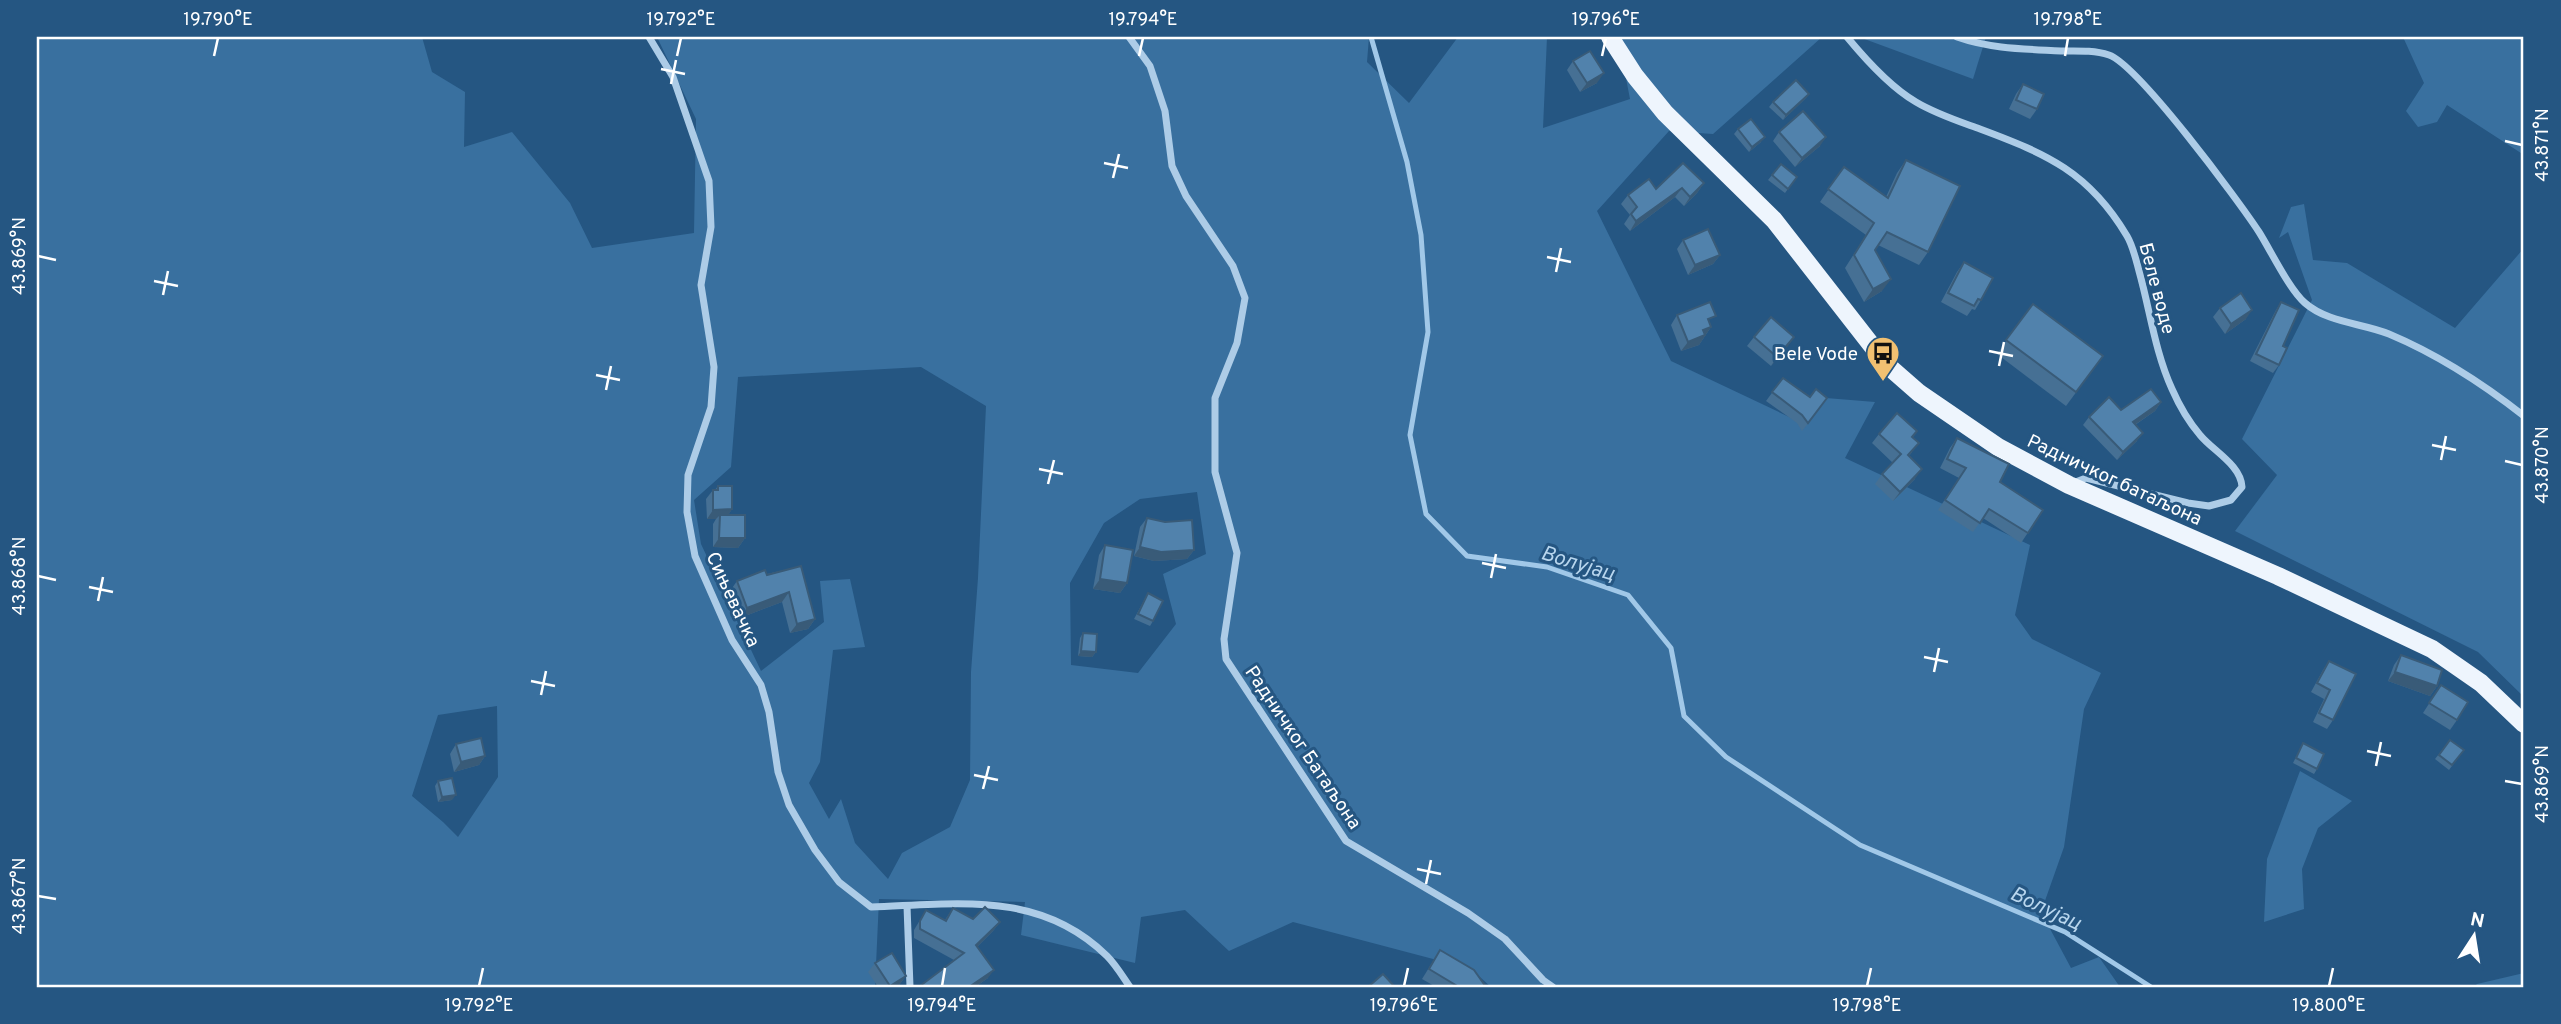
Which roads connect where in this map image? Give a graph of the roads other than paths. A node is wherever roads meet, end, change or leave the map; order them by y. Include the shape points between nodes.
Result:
1 (649, 37) edge
2 (1129, 37) edge
3 (1610, 37) edge
4 (1847, 37) edge
5 (1957, 37) edge
6 (2524, 416) edge
7 (2069, 485) junction
8 (2524, 724) edge
9 (907, 906) junction
10 (910, 987) edge
11 (1129, 987) edge
12 (1553, 987) edge

1 - 9 street, Сињевачка via 673,77 709,181 711,227 701,285 714,367 711,407 688,475 687,512 695,556 732,640 761,685 778,772 789,805 815,850 839,882 871,908
2 - 12 street, Радничког Батаљона via 1150,66 1165,110 1172,166 1186,196 1233,267 1245,298 1237,343 1215,398 1215,472 1237,553 1224,639 1226,659 1346,841 1505,939
3 - 7 main road, Радничког батаљона via 1665,113 1774,220 1887,365 1961,423
4 - 7 street, Беле воде via 1913,101 2052,159 2097,195 2128,238 2171,387 2185,415 2214,451 2235,468 2242,486 2231,500 2209,506 2086,478
5 - 6 street via 2012,49 2093,52 2121,62 2245,212 2303,301 2334,318 2410,343 2482,383
7 - 8 main road, Радничког батаљона via 2414,639 2473,677
9 - 10 street
9 - 11 street, Сињевачка via 1010,907 1047,916 1080,933 1110,958

